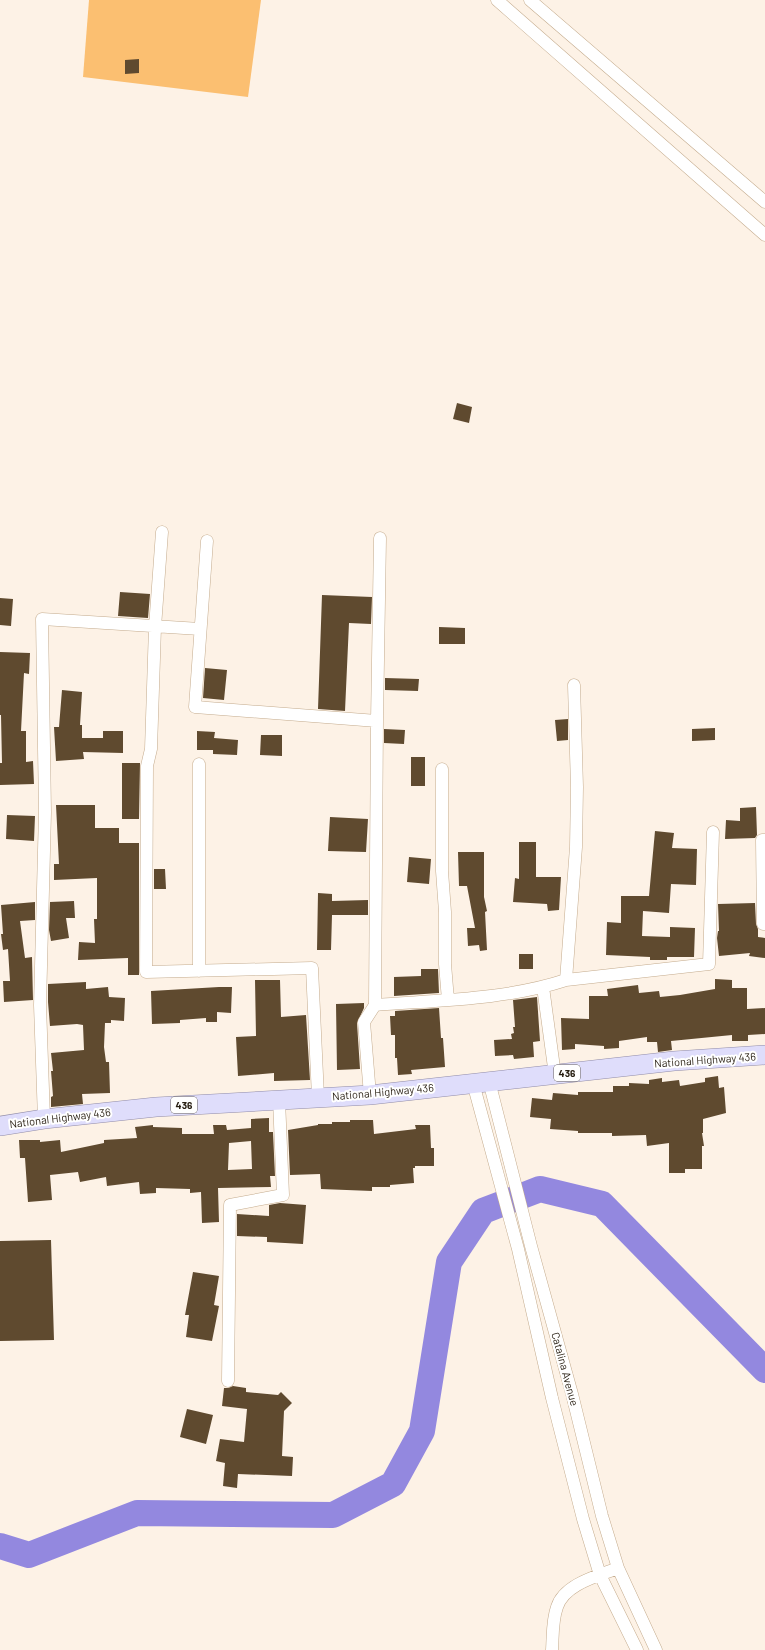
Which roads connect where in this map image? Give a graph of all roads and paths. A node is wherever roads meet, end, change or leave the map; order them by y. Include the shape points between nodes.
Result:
1 (497, 0) edge
2 (530, 0) edge
3 (765, 202) edge
4 (765, 235) edge
5 (162, 532) dead end
6 (380, 538) dead end
7 (207, 541) dead end
8 (155, 627) junction
9 (200, 630) junction
10 (574, 685) dead end
11 (377, 721) junction
12 (199, 764) dead end
13 (442, 769) dead end
14 (713, 832) dead end
15 (765, 840) edge
16 (765, 924) edge
17 (199, 971) junction
18 (566, 980) junction
19 (543, 987) junction
20 (448, 1000) junction
21 (375, 1005) junction
22 (765, 1055) edge
23 (555, 1075) junction
24 (481, 1082) junction
25 (370, 1095) junction
26 (318, 1097) junction
27 (279, 1100) junction
28 (44, 1119) junction
29 (0, 1126) edge
30 (228, 1381) dead end
31 (618, 1568) junction
32 (600, 1575) junction
33 (552, 1650) edge
34 (638, 1650) edge
35 (656, 1650) edge

1 - 4 street
2 - 3 street
5 - 8 street
6 - 11 street
7 - 9 street
8 - 9 street
8 - 17 street via 151,749 147,766 146,972
8 - 28 street via 42,620 45,812 40,1005
9 - 11 street via 194,707
10 - 18 street via 576,847
11 - 21 street
12 - 17 street
13 - 20 street via 442,871
14 - 18 street via 710,964
15 - 16 street via 762,840 762,847
17 - 26 street via 312,968
18 - 19 street
19 - 20 street via 500,995
19 - 23 street
20 - 21 street
21 - 25 street via 364,1022
22 - 23 main road, National Highway 436 / 436 via 703,1058
23 - 24 main road, National Highway 436 / 436
24 - 25 main road, National Highway 436 / 436
24 - 31 street, Catalina Avenue via 500,1127 602,1516
24 - 32 street, Catalina Avenue via 486,1131 518,1249 583,1520
25 - 26 main road, National Highway 436 / 436
26 - 27 main road, National Highway 436 / 436
27 - 28 main road, National Highway 436 / 436 via 156,1107
27 - 30 street via 283,1195 230,1205
28 - 29 main road, National Highway 436 / 436
31 - 32 street
31 - 35 street, Catalina Avenue
32 - 33 street via 576,1586 557,1605
32 - 34 street, Catalina Avenue

